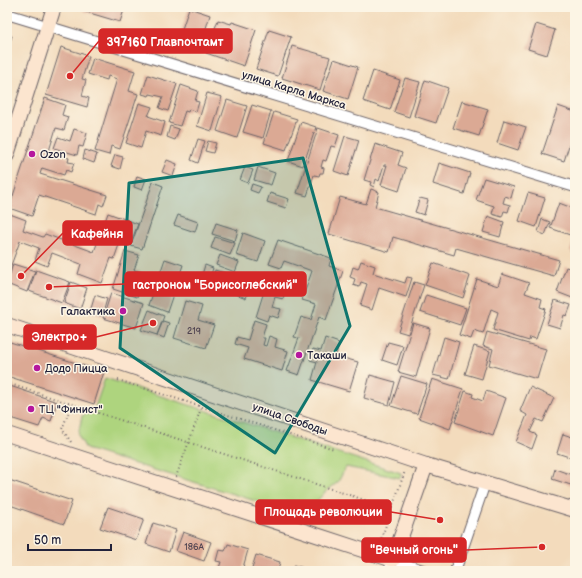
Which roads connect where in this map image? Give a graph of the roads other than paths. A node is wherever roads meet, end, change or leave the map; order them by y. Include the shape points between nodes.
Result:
1 (54, 7) edge
2 (7, 14) edge
3 (48, 28) junction
4 (7, 155) edge
5 (575, 187) edge
6 (7, 324) edge
7 (7, 434) edge
8 (426, 465) junction
9 (485, 483) junction
10 (575, 510) edge
11 (391, 566) edge
12 (425, 571) edge
13 (455, 571) edge

1 - 3 main road
2 - 3 street, улица Карла Маркса
3 - 4 main road
3 - 5 street, улица Карла Маркса
6 - 8 main road, улица Свободы
7 - 11 main road
8 - 9 main road, улица Свободы
8 - 11 main road
9 - 10 main road, улица Свободы
9 - 13 street
11 - 12 street

